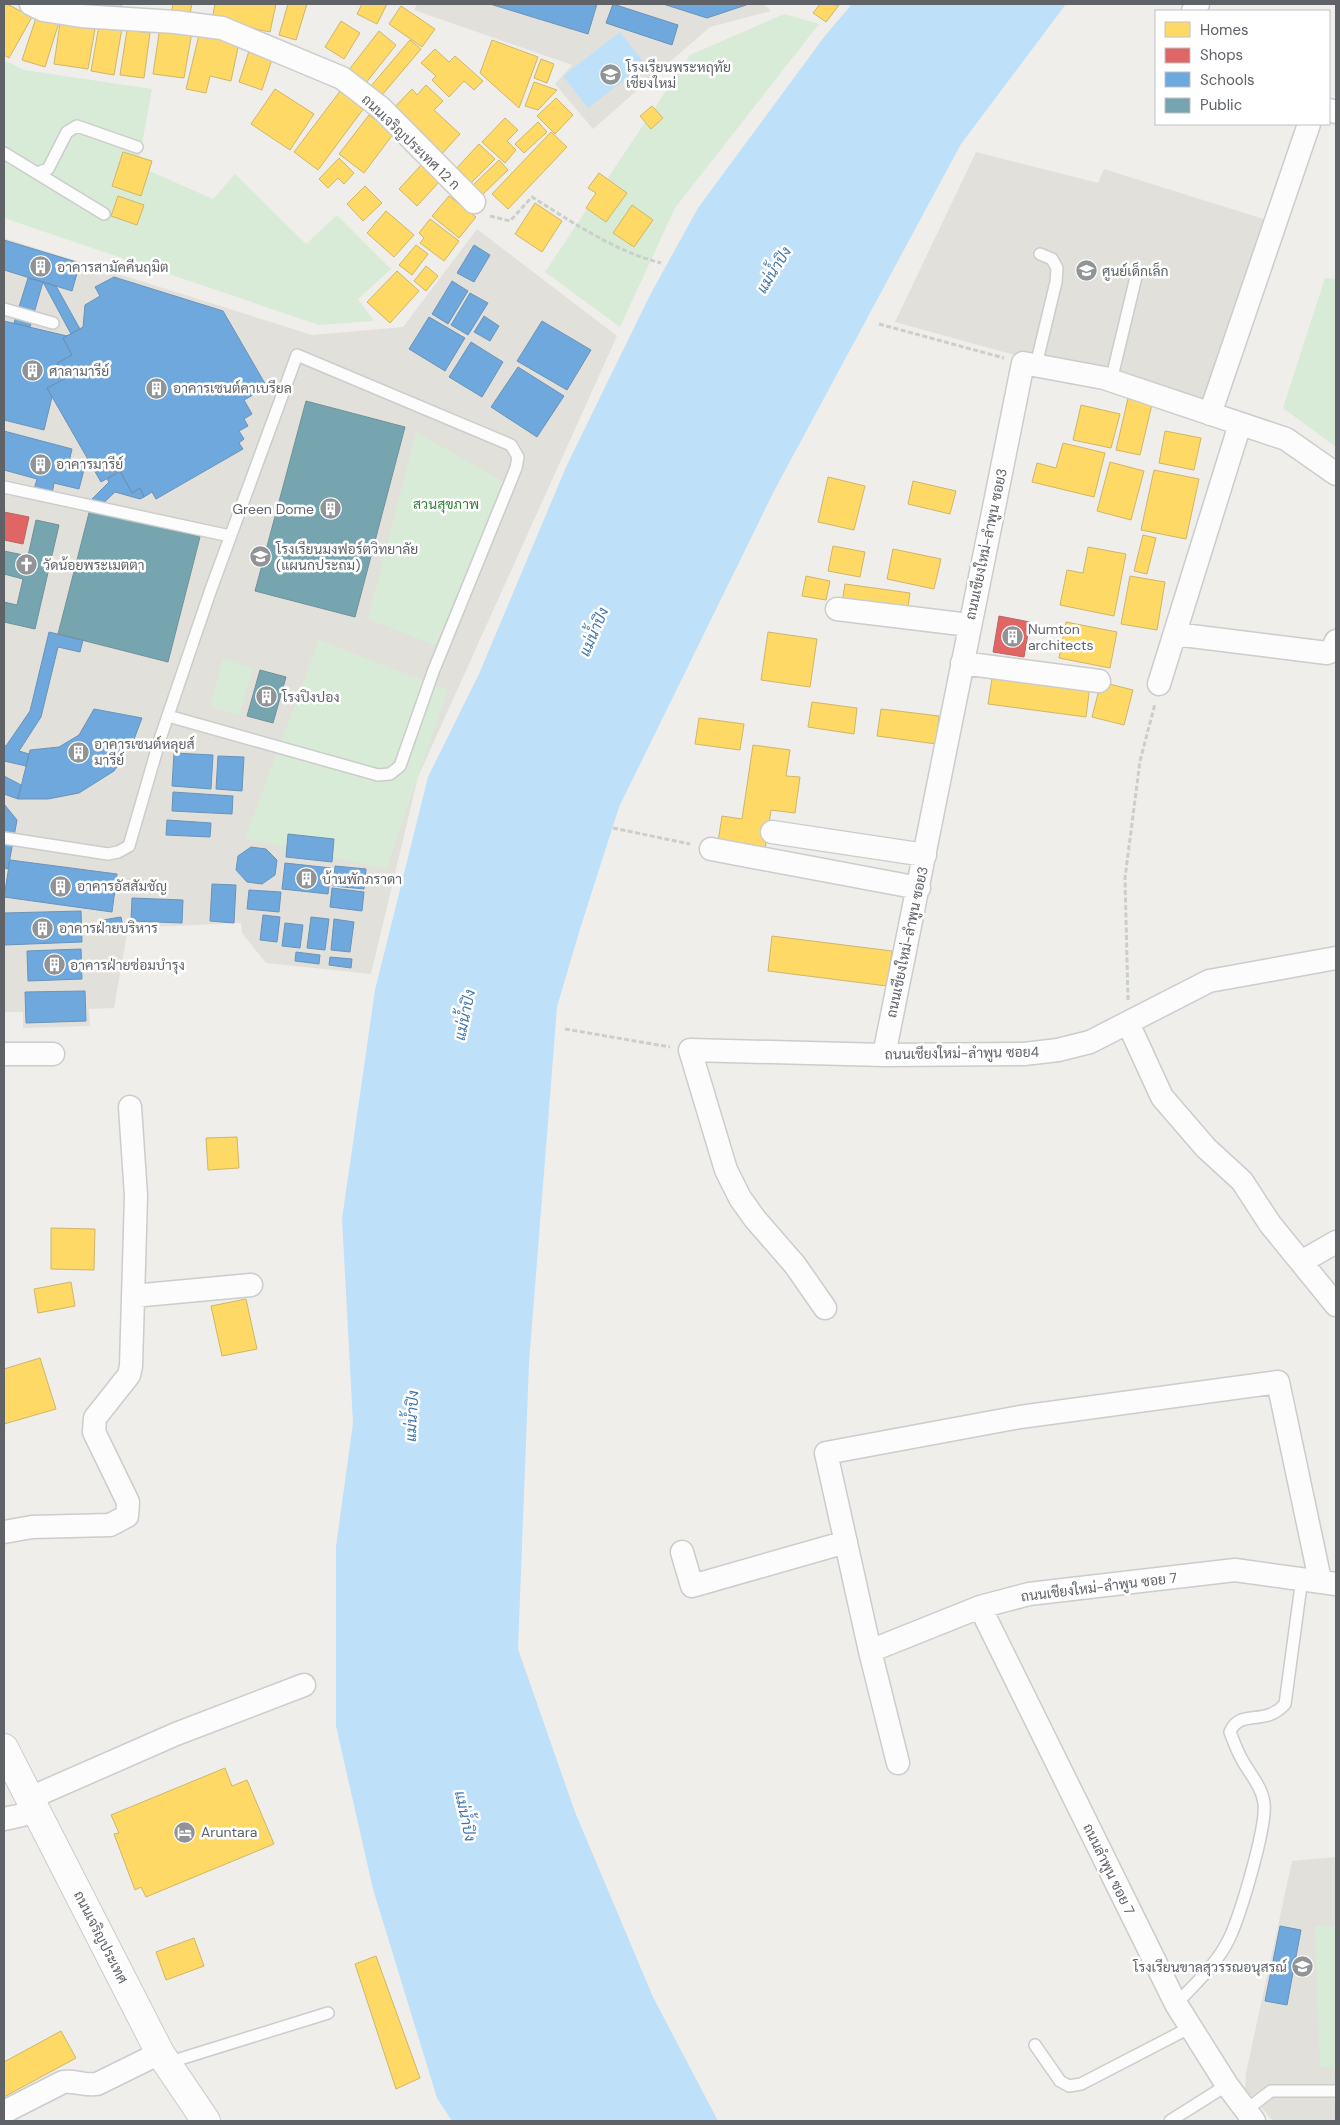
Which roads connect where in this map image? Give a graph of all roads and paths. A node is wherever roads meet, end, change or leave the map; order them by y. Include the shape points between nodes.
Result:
1 (32, 4) edge
2 (1309, 125) edge
3 (136, 147) dead end
4 (4, 153) edge
5 (37, 173) junction
6 (474, 202) joint
7 (104, 214) dead end
8 (1040, 254) dead end
9 (661, 263) dead end
10 (1136, 277) dead end
11 (4, 309) edge
12 (53, 323) dead end
13 (879, 324) dead end
14 (1030, 364) junction
15 (1111, 381) junction
16 (1210, 414) junction
17 (1240, 424) junction
18 (1336, 474) edge
19 (4, 487) edge
20 (230, 536) junction
21 (837, 609) dead end
22 (969, 625) junction
23 (1175, 634) junction
24 (1336, 641) edge
25 (962, 663) junction
26 (1099, 681) dead end
27 (1160, 684) joint
28 (168, 716) junction
29 (613, 828) dead end
30 (772, 832) dead end
31 (4, 838) edge
32 (711, 849) joint
33 (925, 855) junction
34 (918, 888) junction
35 (1336, 958) edge
36 (1128, 1023) junction
37 (565, 1029) dead end
38 (690, 1050) junction
39 (4, 1054) edge
40 (53, 1054) dead end
41 (884, 1055) junction
42 (130, 1107) dead end
43 (1336, 1242) edge
44 (1301, 1262) junction
45 (250, 1285) dead end
46 (133, 1296) junction
47 (1336, 1305) edge
48 (825, 1308) dead end
49 (4, 1532) edge
50 (846, 1542) junction
51 (682, 1552) dead end
52 (1319, 1581) edge
53 (980, 1607) junction
54 (870, 1651) junction
55 (304, 1685) dead end
56 (4, 1748) edge
57 (898, 1763) dead end
58 (33, 1805) junction
59 (4, 1819) edge
60 (1176, 2004) junction
61 (328, 2013) dead end
62 (1190, 2027) junction
63 (1035, 2045) dead end
64 (163, 2058) junction
65 (1227, 2085) junction
66 (1336, 2091) edge
67 (4, 2112) edge
68 (1250, 2116) edge
69 (201, 2120) edge
70 (1170, 2121) edge

1 - 6 street, ถนนเจริญประเทศ 12 ก via 43,10 81,16 222,28 342,78 380,108
2 - 16 street
3 - 5 lane via 77,126 67,132 48,169
4 - 5 lane
5 - 7 lane
6 - 9 path via 490,216 510,221 532,197 582,228 642,258
8 - 14 lane via 1052,259 1057,268 1056,282
10 - 15 lane
11 - 12 lane
13 - 14 path
14 - 15 street
14 - 22 street, ถนนเชียงใหม่-ลำพูน ซอย3
15 - 16 street
16 - 17 street
17 - 18 street via 1286,439
17 - 23 street
19 - 20 lane
20 - 28 lane
20 - 28 lane via 297,355 511,445 518,458 433,672 400,766 390,774 378,775
21 - 22 street
22 - 25 street, ถนนเชียงใหม่-ลำพูน ซอย3
23 - 24 street via 1327,653 1332,651
23 - 27 street
25 - 26 street
25 - 33 street, ถนนเชียงใหม่-ลำพูน ซอย3
27 - 36 path via 1140,762 1125,878
28 - 31 lane via 129,846 108,854
29 - 32 path
30 - 33 street
32 - 34 street
33 - 34 street, ถนนเชียงใหม่-ลำพูน ซอย3
34 - 41 street, ถนนเชียงใหม่-ลำพูน ซอย3
35 - 36 street, ถนนเชียงใหม่-ลำพูน ซอย4 via 1209,981
36 - 41 street, ถนนเชียงใหม่-ลำพูน ซอย4 via 1090,1042 1058,1050 1024,1054
36 - 44 street via 1162,1097 1206,1148 1242,1181 1270,1224
37 - 38 path
38 - 41 street, ถนนเชียงใหม่-ลำพูน ซอย4
38 - 48 street via 726,1170 740,1198 754,1219 795,1265
39 - 40 street
42 - 46 street via 136,1196
43 - 44 street
44 - 47 street
45 - 46 street
46 - 49 street via 129,1374 95,1418 94,1425 94,1432 128,1502 127,1516 110,1525 32,1527
50 - 51 street via 692,1586
50 - 52 street via 826,1453 1020,1417 1278,1382
50 - 54 street
52 - 53 street, ถนนเชียงใหม่-ลำพูน ซอย 7 via 1235,1570 1029,1594
52 - 60 lane via 1285,1704 1269,1716 1239,1720 1230,1732 1261,1790 1264,1820 1249,1880 1228,1940 1204,1974
53 - 54 street, ถนนเชียงใหม่-ลำพูน ซอย 7
53 - 60 street, ถนนลำพูน ซอย 7
54 - 57 street
55 - 58 street via 176,1734
56 - 58 street, ถนนเจริญประเทศ
58 - 59 street
58 - 64 street, ถนนเจริญประเทศ
60 - 62 street, ถนนลำพูน ซอย 7
61 - 64 lane
62 - 63 lane via 1081,2084 1069,2086 1060,2081
62 - 65 street, ถนนลำพูน ซอย 7
64 - 67 street via 97,2084 63,2082
64 - 69 street, ถนนเจริญประเทศ
65 - 68 street, ถนนลำพูน ซอย 7
65 - 70 lane
66 - 68 lane via 1271,2091

